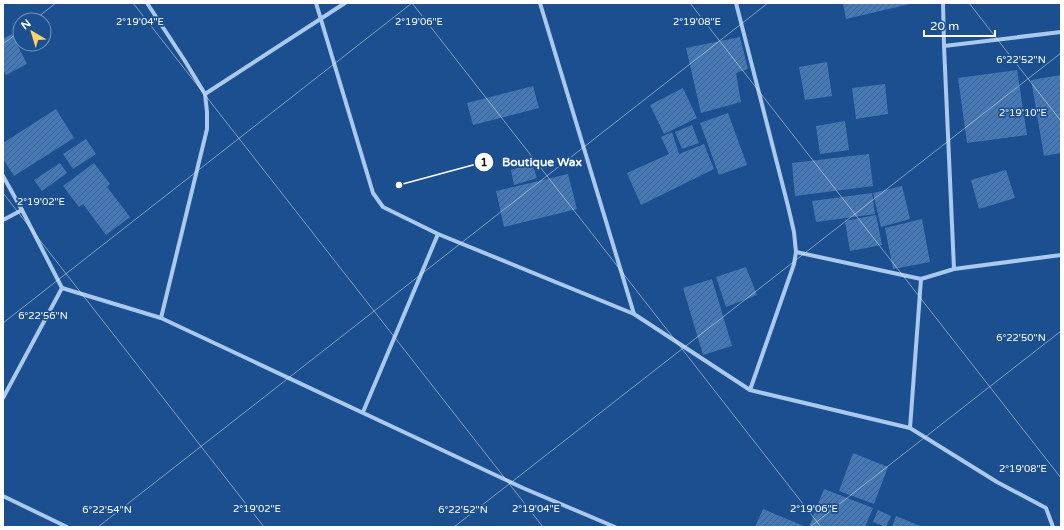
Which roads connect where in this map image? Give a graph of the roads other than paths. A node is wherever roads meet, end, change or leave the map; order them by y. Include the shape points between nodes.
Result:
1 (147, 3) edge
2 (316, 3) edge
3 (344, 3) edge
4 (540, 3) edge
5 (736, 3) edge
6 (943, 3) edge
7 (321, 19) junction
8 (1061, 32) edge
9 (944, 46) junction
10 (205, 94) junction
11 (3, 176) edge
12 (22, 210) junction
13 (3, 220) edge
14 (438, 234) junction
15 (796, 252) junction
16 (1061, 255) edge
17 (954, 269) junction
18 (920, 279) junction
19 (62, 288) junction
20 (634, 314) junction
21 (161, 318) junction
22 (750, 390) junction
23 (3, 398) edge
24 (363, 412) junction
25 (910, 428) junction
26 (3, 496) edge
27 (67, 527) edge
28 (615, 527) edge
29 (1053, 527) edge

1 - 10 street
2 - 7 street
3 - 7 street
4 - 20 street
5 - 15 street via 788,206
6 - 9 street
7 - 10 street
7 - 14 street via 373,193 383,208
8 - 9 street
9 - 17 street
10 - 21 street via 207,129
11 - 12 street
12 - 13 street
12 - 19 street
14 - 20 street
14 - 24 street
15 - 18 street
15 - 22 street via 788,283
16 - 17 street
17 - 18 street
18 - 25 street
19 - 21 street
19 - 23 street
20 - 22 street
21 - 24 street
22 - 25 street
24 - 28 street via 523,488
25 - 29 street via 1046,508
26 - 27 street

